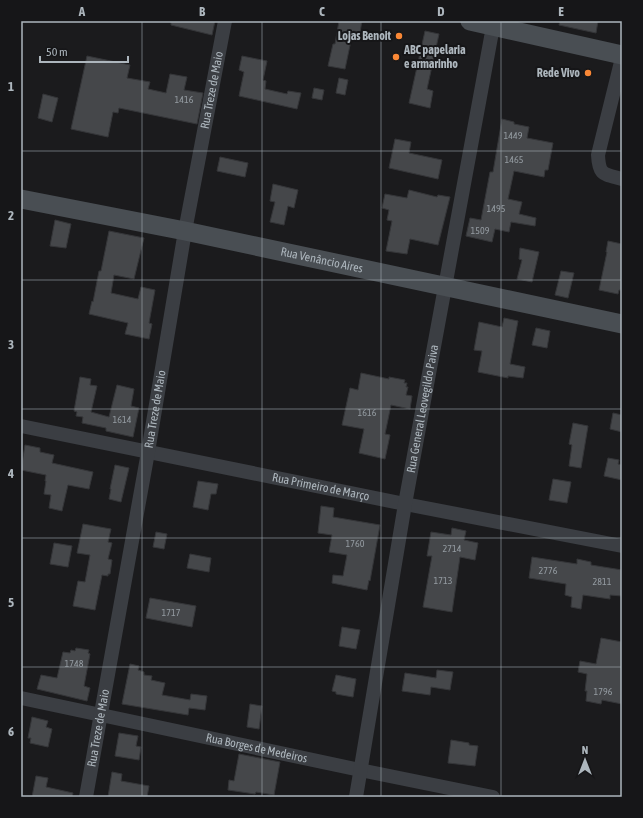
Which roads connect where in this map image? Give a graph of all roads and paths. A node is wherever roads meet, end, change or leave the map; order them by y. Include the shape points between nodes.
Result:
1 (225, 21) edge
2 (470, 21) edge
3 (494, 24) edge
4 (622, 55) edge
5 (622, 58) edge
6 (622, 179) edge
7 (21, 199) edge
8 (185, 231) junction
9 (445, 287) junction
10 (622, 324) edge
11 (21, 426) edge
12 (148, 452) junction
13 (405, 504) junction
14 (622, 546) edge
15 (21, 698) edge
16 (100, 714) junction
17 (360, 770) junction
18 (86, 797) edge
19 (356, 797) edge
20 (493, 797) edge

1 - 8 street, Rua Treze de Maio
2 - 3 main road
3 - 4 main road
3 - 9 street, Rua General Leovegildo Paiva
5 - 6 street via 598,155 598,167 604,174
7 - 8 main road, Rua Venâncio Aires
8 - 9 main road, Rua Venâncio Aires
8 - 12 street, Rua Treze de Maio
9 - 10 main road, Rua Venâncio Aires
9 - 13 street, Rua General Leovegildo Paiva
11 - 12 street, Rua Primeiro de Março
12 - 13 street, Rua Primeiro de Março
12 - 16 street, Rua Treze de Maio
13 - 14 street, Rua Primeiro de Março
13 - 17 street, Rua General Leovegildo Paiva
15 - 16 street, Rua Borges de Medeiros
16 - 17 street, Rua Borges de Medeiros
16 - 18 street, Rua Treze de Maio
17 - 19 street, Rua General Leovegildo Paiva
17 - 20 street, Rua Borges de Medeiros

